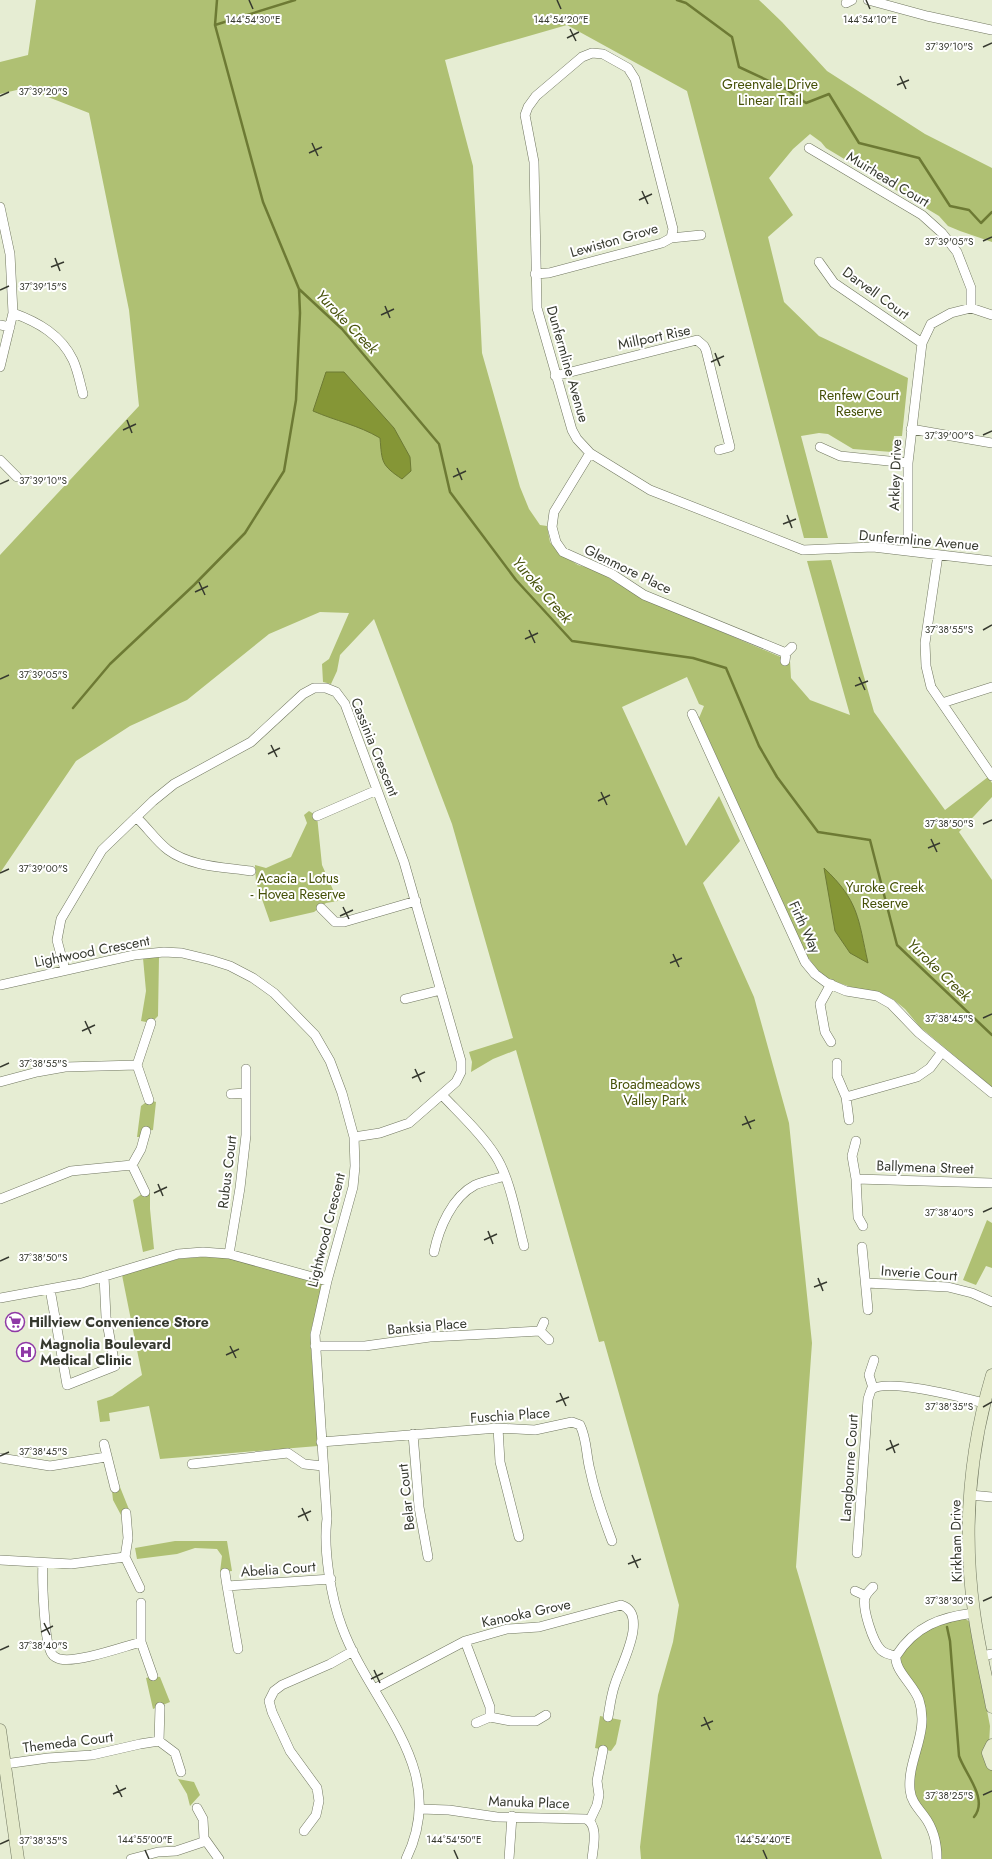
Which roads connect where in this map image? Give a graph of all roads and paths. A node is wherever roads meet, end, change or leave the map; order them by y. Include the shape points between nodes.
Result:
1 (868, 0) edge
2 (992, 30) edge
3 (809, 148) dead end
4 (0, 206) edge
5 (701, 235) dead end
6 (670, 238) junction
7 (819, 262) dead end
8 (535, 274) junction
9 (971, 308) junction
10 (13, 313) junction
11 (992, 315) edge
12 (0, 325) edge
13 (10, 327) junction
14 (922, 343) junction
15 (0, 367) edge
16 (555, 376) junction
17 (83, 394) dead end
18 (911, 429) junction
19 (992, 443) edge
20 (820, 447) dead end
21 (719, 450) dead end
22 (590, 453) junction
23 (0, 460) edge
24 (908, 463) junction
25 (16, 477) dead end
26 (908, 551) junction
27 (938, 555) junction
28 (992, 561) edge
29 (788, 653) dead end
30 (992, 687) edge
31 (942, 703) junction
32 (692, 714) dead end
33 (992, 776) edge
34 (377, 790) junction
35 (136, 816) junction
36 (317, 816) dead end
37 (251, 871) dead end
38 (416, 901) junction
39 (321, 908) dead end
40 (65, 970) junction
41 (830, 984) junction
42 (0, 985) edge
43 (441, 990) junction
44 (405, 999) dead end
45 (151, 1023) dead end
46 (831, 1042) dead end
47 (942, 1052) junction
48 (837, 1063) dead end
49 (137, 1065) junction
50 (246, 1069) dead end
51 (0, 1082) edge
52 (246, 1093) junction
53 (992, 1093) edge
54 (231, 1094) dead end
55 (442, 1095) junction
56 (846, 1097) junction
57 (149, 1100) dead end
58 (849, 1120) dead end
59 (146, 1132) dead end
60 (354, 1137) junction
61 (856, 1141) dead end
62 (132, 1165) junction
63 (505, 1176) junction
64 (856, 1179) junction
65 (992, 1183) edge
66 (145, 1192) dead end
67 (0, 1199) edge
68 (863, 1226) dead end
69 (524, 1246) dead end
70 (862, 1247) dead end
71 (434, 1252) dead end
72 (229, 1254) junction
73 (104, 1276) junction
74 (327, 1281) junction
75 (866, 1283) junction
76 (50, 1289) junction
77 (0, 1298) edge
78 (992, 1302) edge
79 (868, 1310) dead end
80 (544, 1322) dead end
81 (540, 1331) junction
82 (549, 1340) dead end
83 (315, 1346) junction
84 (874, 1360) dead end
85 (992, 1375) edge
86 (873, 1388) junction
87 (984, 1403) junction
88 (498, 1428) junction
89 (413, 1434) junction
90 (321, 1442) junction
91 (104, 1444) dead end
92 (106, 1457) junction
93 (0, 1458) edge
94 (192, 1464) dead end
95 (323, 1466) junction
96 (115, 1488) dead end
97 (970, 1495) junction
98 (992, 1497) edge
99 (126, 1513) dead end
100 (519, 1537) dead end
101 (612, 1541) dead end
102 (857, 1553) dead end
103 (125, 1557) junction
104 (428, 1557) dead end
105 (0, 1560) edge
106 (43, 1563) junction
107 (225, 1573) dead end
108 (331, 1576) junction
109 (227, 1586) junction
110 (873, 1587) dead end
111 (140, 1588) dead end
112 (855, 1591) dead end
113 (866, 1596) junction
114 (141, 1603) dead end
115 (974, 1613) junction
116 (465, 1641) junction
117 (141, 1642) junction
118 (238, 1649) dead end
119 (353, 1651) junction
120 (987, 1655) edge
121 (896, 1656) junction
122 (153, 1676) dead end
123 (374, 1689) junction
124 (160, 1706) dead end
125 (992, 1707) edge
126 (546, 1715) dead end
127 (490, 1718) junction
128 (608, 1718) dead end
129 (476, 1723) dead end
130 (0, 1730) edge
131 (159, 1741) junction
132 (992, 1745) edge
133 (603, 1750) dead end
134 (5, 1764) junction
135 (992, 1764) edge
136 (181, 1772) dead end
137 (197, 1808) dead end
138 (420, 1809) junction
139 (512, 1816) junction
140 (590, 1820) junction
141 (304, 1831) dead end
142 (206, 1841) junction
143 (18, 1859) edge
144 (131, 1859) edge
145 (219, 1859) edge
146 (406, 1859) edge
147 (509, 1859) edge
148 (592, 1859) edge
149 (937, 1859) edge

1 - 2 street
3 - 9 street, Muirhead Court via 922,215 942,233 957,252 971,288
4 - 10 street via 10,254
5 - 6 street, Lewiston Grove
6 - 8 street, Lewiston Grove via 662,244 549,273
6 - 8 street, Dunfermline Avenue via 673,229 635,79 628,68 603,54 592,53 582,57 536,96 525,115 534,162
7 - 14 street, Darvell Court via 834,283
8 - 16 street, Dunfermline Avenue via 538,319
9 - 11 street
9 - 14 street, Arkley Drive via 951,313 932,324
10 - 13 street
10 - 17 street via 47,329 63,344 73,361
12 - 13 street
13 - 15 street
14 - 18 street, Arkley Drive
16 - 21 street, Millport Rise via 697,340 706,350 733,448
16 - 22 street, Dunfermline Avenue via 572,430
18 - 19 street
18 - 24 street, Arkley Drive
20 - 24 street via 840,456
22 - 26 street, Dunfermline Avenue via 650,490 803,550 873,547
22 - 29 street, Glenmore Place via 554,512 552,527 556,542 564,552 612,574 644,595
23 - 25 street
24 - 26 street, Arkley Drive
26 - 27 street, Dunfermline Avenue
27 - 28 street, Dunfermline Avenue
27 - 31 street via 925,643 926,666 931,687
30 - 31 street
31 - 33 street
32 - 41 street, Firth Way via 805,962 815,974
34 - 35 street, Cassinia Crescent via 345,704 336,692 326,688 314,688 303,694 251,742 174,784
34 - 36 street
34 - 38 street, Cassinia Crescent
35 - 37 street via 167,850 179,857 191,862
35 - 40 street, Cassinia Crescent via 102,850 61,919 57,940
38 - 39 street via 344,922 335,922
38 - 43 street, Cassinia Crescent
40 - 42 street, Lightwood Crescent
40 - 60 street, Lightwood Crescent via 134,955 164,952 212,960 253,978 274,993 315,1035 336,1075
41 - 46 street via 820,1004 825,1032
41 - 47 street, Firth Way via 846,991 877,996 891,1004
43 - 44 street
43 - 55 street, Cassinia Crescent via 461,1061 461,1072 456,1082
45 - 49 street
47 - 53 street, Firth Way
47 - 56 street via 930,1068 917,1077
48 - 56 street via 837,1076
49 - 51 street via 65,1067
49 - 57 street
50 - 52 street, Rubus Court
52 - 54 street
52 - 72 street, Rubus Court via 244,1158
55 - 60 street, Cassinia Crescent via 409,1123
55 - 63 street via 484,1139 496,1156
56 - 58 street
59 - 62 street via 141,1149
60 - 74 street, Lightwood Crescent via 353,1187
61 - 64 street, Ballymena Street via 852,1156
62 - 66 street
62 - 67 street via 71,1171
63 - 69 street
63 - 71 street via 476,1185 458,1199 445,1219 436,1239
64 - 65 street, Ballymena Street
64 - 68 street, Ballymena Street via 858,1217
70 - 75 street, Inverie Court
72 - 73 street via 178,1254
72 - 74 street
73 - 76 street
73 - 76 street via 106,1317 115,1366 67,1385
74 - 83 street, Lightwood Crescent
75 - 78 street, Inverie Court via 948,1287 972,1293
75 - 79 street, Inverie Court
76 - 77 street
80 - 81 street
81 - 82 street
81 - 83 street, Banksia Place via 430,1337 365,1346
83 - 90 street, Lightwood Crescent
84 - 86 street, Langbourne Court via 869,1375
85 - 87 street, Kirkham Drive
86 - 87 street via 881,1386 925,1389
86 - 102 street, Langbourne Court via 868,1399
87 - 97 street, Kirkham Drive
88 - 89 street, Fuschia Place
88 - 100 street via 500,1462
88 - 101 street, Fuschia Place via 535,1430 572,1422 580,1425 599,1506
89 - 90 street, Fuschia Place
89 - 104 street, Belar Court via 419,1507
90 - 95 street, Lightwood Crescent
91 - 92 street
92 - 93 street via 50,1466
92 - 96 street
94 - 95 street via 288,1453 304,1464
95 - 108 street, Lightwood Crescent via 332,1551
97 - 98 street
97 - 115 street, Kirkham Drive via 969,1552
99 - 103 street via 128,1538
103 - 106 street via 71,1564
103 - 111 street
105 - 106 street
106 - 117 street via 48,1646 52,1654 59,1659 71,1659
107 - 109 street, Abelia Court
108 - 109 street, Abelia Court
108 - 119 street, Lightwood Crescent via 342,1627
109 - 118 street, Abelia Court
110 - 113 street
112 - 113 street
113 - 121 street via 865,1610 879,1647 887,1654
114 - 117 street
115 - 120 street, Kirkham Drive
115 - 121 street via 952,1616 931,1624 914,1636
116 - 123 street, Kanooka Grove
116 - 127 street via 490,1707
116 - 128 street, Kanooka Grove via 507,1629 539,1627 618,1605 626,1607 631,1614 633,1625 632,1642 614,1685
117 - 122 street
119 - 123 street, Lightwood Crescent
119 - 141 street via 282,1685 274,1691 269,1701 290,1751 317,1788 319,1801 316,1815
120 - 125 street, Kirkham Drive
121 - 149 street via 896,1666 916,1692 922,1711 910,1791 913,1801 934,1835
123 - 138 street, Lightwood Crescent via 402,1737 414,1765
124 - 131 street
126 - 127 street via 536,1721
127 - 129 street
130 - 134 street
131 - 134 street, Themeda Court via 92,1756 48,1758
131 - 136 street via 175,1753
132 - 135 street via 988,1753
133 - 140 street via 597,1781 599,1795
134 - 143 street
137 - 142 street via 203,1819
138 - 139 street, Manuka Place via 449,1810 497,1817
138 - 146 street, Lightwood Crescent via 417,1828
139 - 140 street, Manuka Place
139 - 147 street
140 - 148 street via 593,1828
142 - 144 street via 176,1851 158,1852
142 - 145 street

